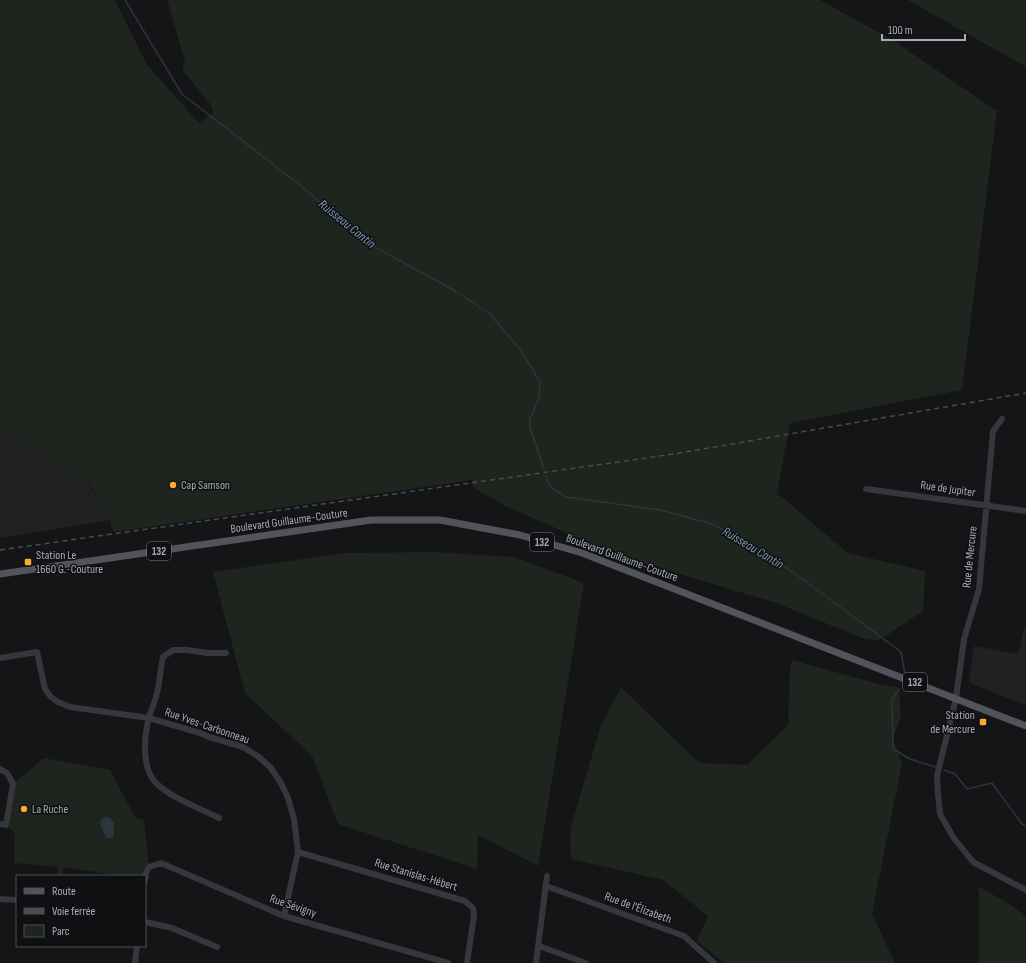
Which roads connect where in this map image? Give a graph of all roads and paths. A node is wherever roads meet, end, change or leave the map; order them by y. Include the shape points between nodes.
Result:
1 (1002, 419) dead end
2 (866, 488) dead end
3 (986, 505) junction
4 (1026, 511) edge
5 (0, 574) edge
6 (226, 653) dead end
7 (0, 658) edge
8 (956, 698) junction
9 (149, 718) junction
10 (1026, 726) edge
11 (0, 769) edge
12 (219, 818) dead end
13 (0, 824) edge
14 (298, 852) junction
15 (146, 875) edge
16 (547, 876) dead end
17 (546, 886) junction
18 (1026, 890) edge
19 (0, 899) edge
20 (16, 900) edge
21 (284, 916) junction
22 (146, 922) edge
23 (539, 946) junction
24 (137, 947) edge
25 (217, 947) dead end
26 (135, 963) edge
27 (448, 963) edge
28 (467, 963) edge
29 (536, 963) edge
30 (586, 963) edge
31 (714, 963) edge

1 - 3 street, Rue de Mercure via 993,431
2 - 3 street, Rue de Jupiter
3 - 4 street, Rue de Jupiter
3 - 8 street, Rue de Mercure via 979,589 964,639
5 - 8 main road, Boulevard Guillaume-Couture / 132 via 371,520 440,520 520,535 582,553
6 - 9 street via 173,650 163,657
7 - 9 street, Rue Yves-Carbonneau via 37,652 45,689 58,702 70,707
8 - 10 main road, Boulevard Guillaume-Couture / 132
8 - 18 street, Rue de Mercure via 938,776 940,814 953,837 973,862
9 - 12 street via 146,748 147,770 150,776 168,792
9 - 14 street, Rue Yves-Carbonneau via 243,747 259,757 271,768 288,798 294,819
11 - 13 street via 7,773 13,784 6,825
14 - 21 street, Rue Yves-Carbonneau
14 - 28 street, Rue Stanislas-Hébert via 465,901 472,908 474,915
15 - 21 street, Rue Sévigny via 149,867 161,863
16 - 17 street
17 - 23 street
17 - 31 street, Rue de l'Élizabeth via 684,936
19 - 20 street
21 - 27 street, Rue Sévigny
22 - 25 street via 172,928
23 - 29 street
23 - 30 street
24 - 26 street

